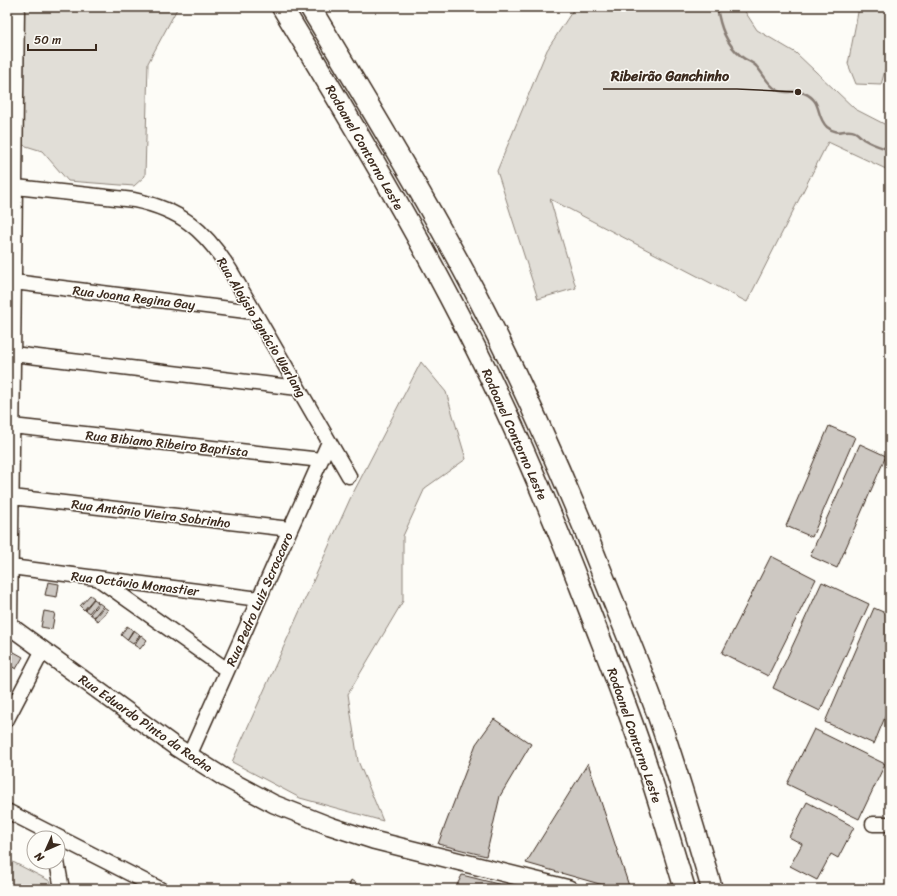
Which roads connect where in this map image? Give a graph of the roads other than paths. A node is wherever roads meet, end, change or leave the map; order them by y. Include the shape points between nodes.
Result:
1 (16, 7) edge
2 (282, 7) edge
3 (310, 7) edge
4 (12, 27) edge
5 (11, 187) edge
6 (14, 282) junction
7 (254, 312) junction
8 (13, 354) junction
9 (298, 388) junction
10 (12, 426) junction
11 (329, 442) junction
12 (321, 460) junction
13 (349, 476) dead end
14 (12, 497) junction
15 (290, 529) junction
16 (11, 567) junction
17 (98, 578) junction
18 (259, 599) junction
19 (9, 625) edge
20 (43, 650) junction
21 (227, 670) junction
22 (7, 719) edge
23 (189, 756) junction
24 (7, 811) edge
25 (873, 824) dead end
26 (890, 824) edge
27 (41, 830) edge
28 (66, 843) edge
29 (58, 870) edge
30 (154, 888) edge
31 (62, 889) edge
32 (569, 889) edge
33 (685, 889) edge
34 (712, 889) edge

1 - 4 street
2 - 33 highway, Rodoanel Contorno Leste via 417,237 476,348 520,443 629,713 650,772
3 - 34 highway, Rodoanel Contorno Leste via 399,154 464,272 556,461 657,714
4 - 5 street
5 - 6 street
5 - 7 street, Rua Aloýsio Ignácio Werlang via 134,200 174,213 198,231 216,250
6 - 7 street, Rua Joana Regina Gay
6 - 8 street
7 - 9 street, Rua Aloýsio Ignácio Werlang
8 - 9 street
8 - 10 street
9 - 11 street, Rua Aloýsio Ignácio Werlang
10 - 12 street, Rua Bibiano Ribeiro Baptista
10 - 14 street
11 - 12 street, Rua Pedro Luiz Scroccaro
11 - 13 street, Rua Aloýsio Ignácio Werlang
12 - 15 street, Rua Pedro Luiz Scroccaro
14 - 15 street, Rua Antônio Vieira Sobrinho
14 - 16 street
15 - 18 street, Rua Pedro Luiz Scroccaro
16 - 17 street, Rua Octávio Monastier
16 - 19 street
17 - 18 street, Rua Octávio Monastier
17 - 21 street
18 - 21 street, Rua Pedro Luiz Scroccaro
19 - 20 main road, Rua Eduardo Pinto da Rocha
20 - 22 street
20 - 23 main road, Rua Eduardo Pinto da Rocha
21 - 23 street, Rua Pedro Luiz Scroccaro
23 - 32 main road, Rua Eduardo Pinto da Rocha via 274,804 330,826 388,844
24 - 27 street
25 - 26 street
28 - 30 street
29 - 31 street

